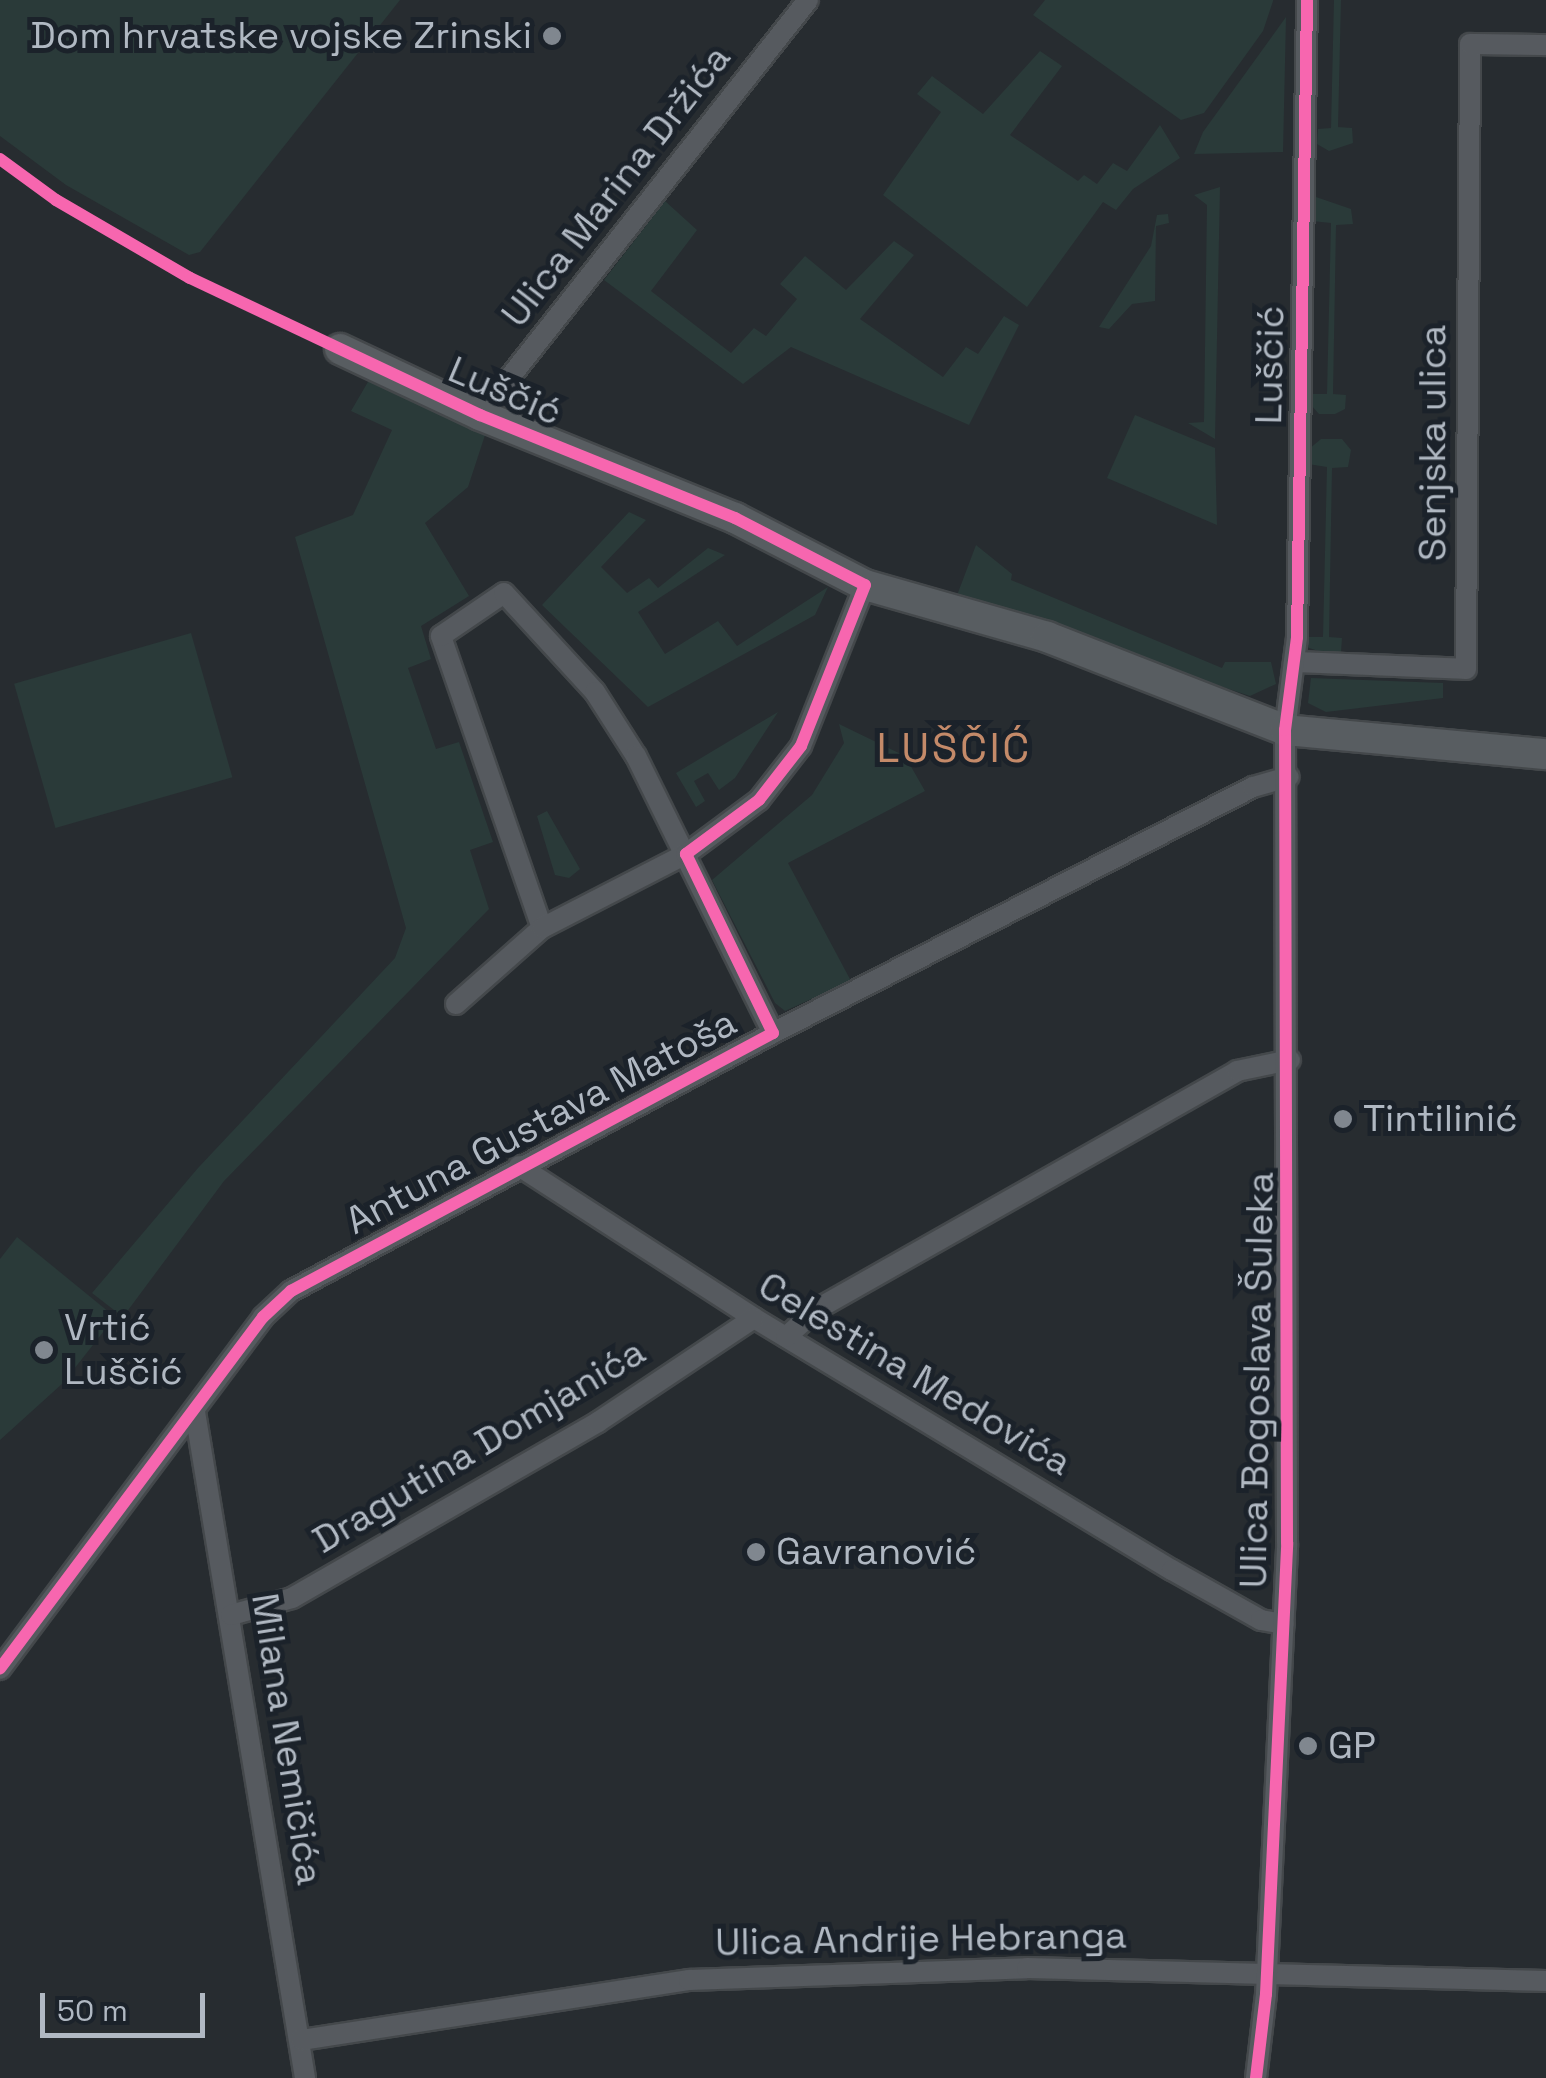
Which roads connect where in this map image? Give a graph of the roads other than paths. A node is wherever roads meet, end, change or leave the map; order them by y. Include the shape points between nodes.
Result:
1 (808, 0) edge
2 (1307, 0) edge
3 (1546, 45) edge
4 (340, 348) dead end
5 (480, 416) junction
6 (865, 585) junction
7 (1294, 662) junction
8 (1285, 730) junction
9 (1546, 754) edge
10 (1289, 777) junction
11 (686, 854) junction
12 (542, 928) junction
13 (456, 1004) dead end
14 (773, 1033) junction
15 (1290, 1060) junction
16 (519, 1166) junction
17 (754, 1318) junction
18 (786, 1337) junction
19 (195, 1412) junction
20 (231, 1616) junction
21 (1284, 1624) junction
22 (0, 1669) edge
23 (1266, 1970) junction
24 (1546, 1981) edge
25 (301, 2040) junction
26 (305, 2078) edge
27 (1256, 2078) edge

1 - 5 street, Ulica Marina Držića
2 - 7 street, Luščić
3 - 7 street, Senjska ulica via 1470,44 1466,669
4 - 5 main road, Luščić
5 - 6 main road, Luščić via 735,518
6 - 8 main road, Luščić via 1048,637
6 - 11 street via 802,746 759,800
7 - 8 street, Luščić
8 - 9 main road, Luščić
8 - 10 street, Ulica Bogoslava Šuleka
10 - 14 street, Antuna Gustava Matoša via 1253,787
10 - 15 street, Ulica Bogoslava Šuleka
11 - 12 street
11 - 12 street, Antuna Gustava Matoša via 621,731 504,593 440,636
11 - 14 street, Antuna Gustava Matoša
12 - 13 street
14 - 16 street, Antuna Gustava Matoša
15 - 18 street via 1237,1071 817,1309
15 - 21 street, Ulica Bogoslava Šuleka
16 - 17 street, Celestina Medovića
16 - 19 street, Antuna Gustava Matoša via 292,1291 262,1317
17 - 18 street, Celestina Medovića
17 - 20 street, Dragutina Domjanića via 598,1422 292,1598
18 - 21 street, Celestina Medovića via 1172,1570 1261,1620
19 - 20 street, Milana Nemičića
19 - 22 street, Antuna Gustava Matoša
20 - 25 street, Milana Nemičića
21 - 23 street, Ulica Bogoslava Šuleka
23 - 24 street, Ulica Andrije Hebranga
23 - 25 street, Ulica Andrije Hebranga via 1027,1968 689,1980
23 - 27 street, Ulica Bogoslava Šuleka
25 - 26 street, Milana Nemičića

